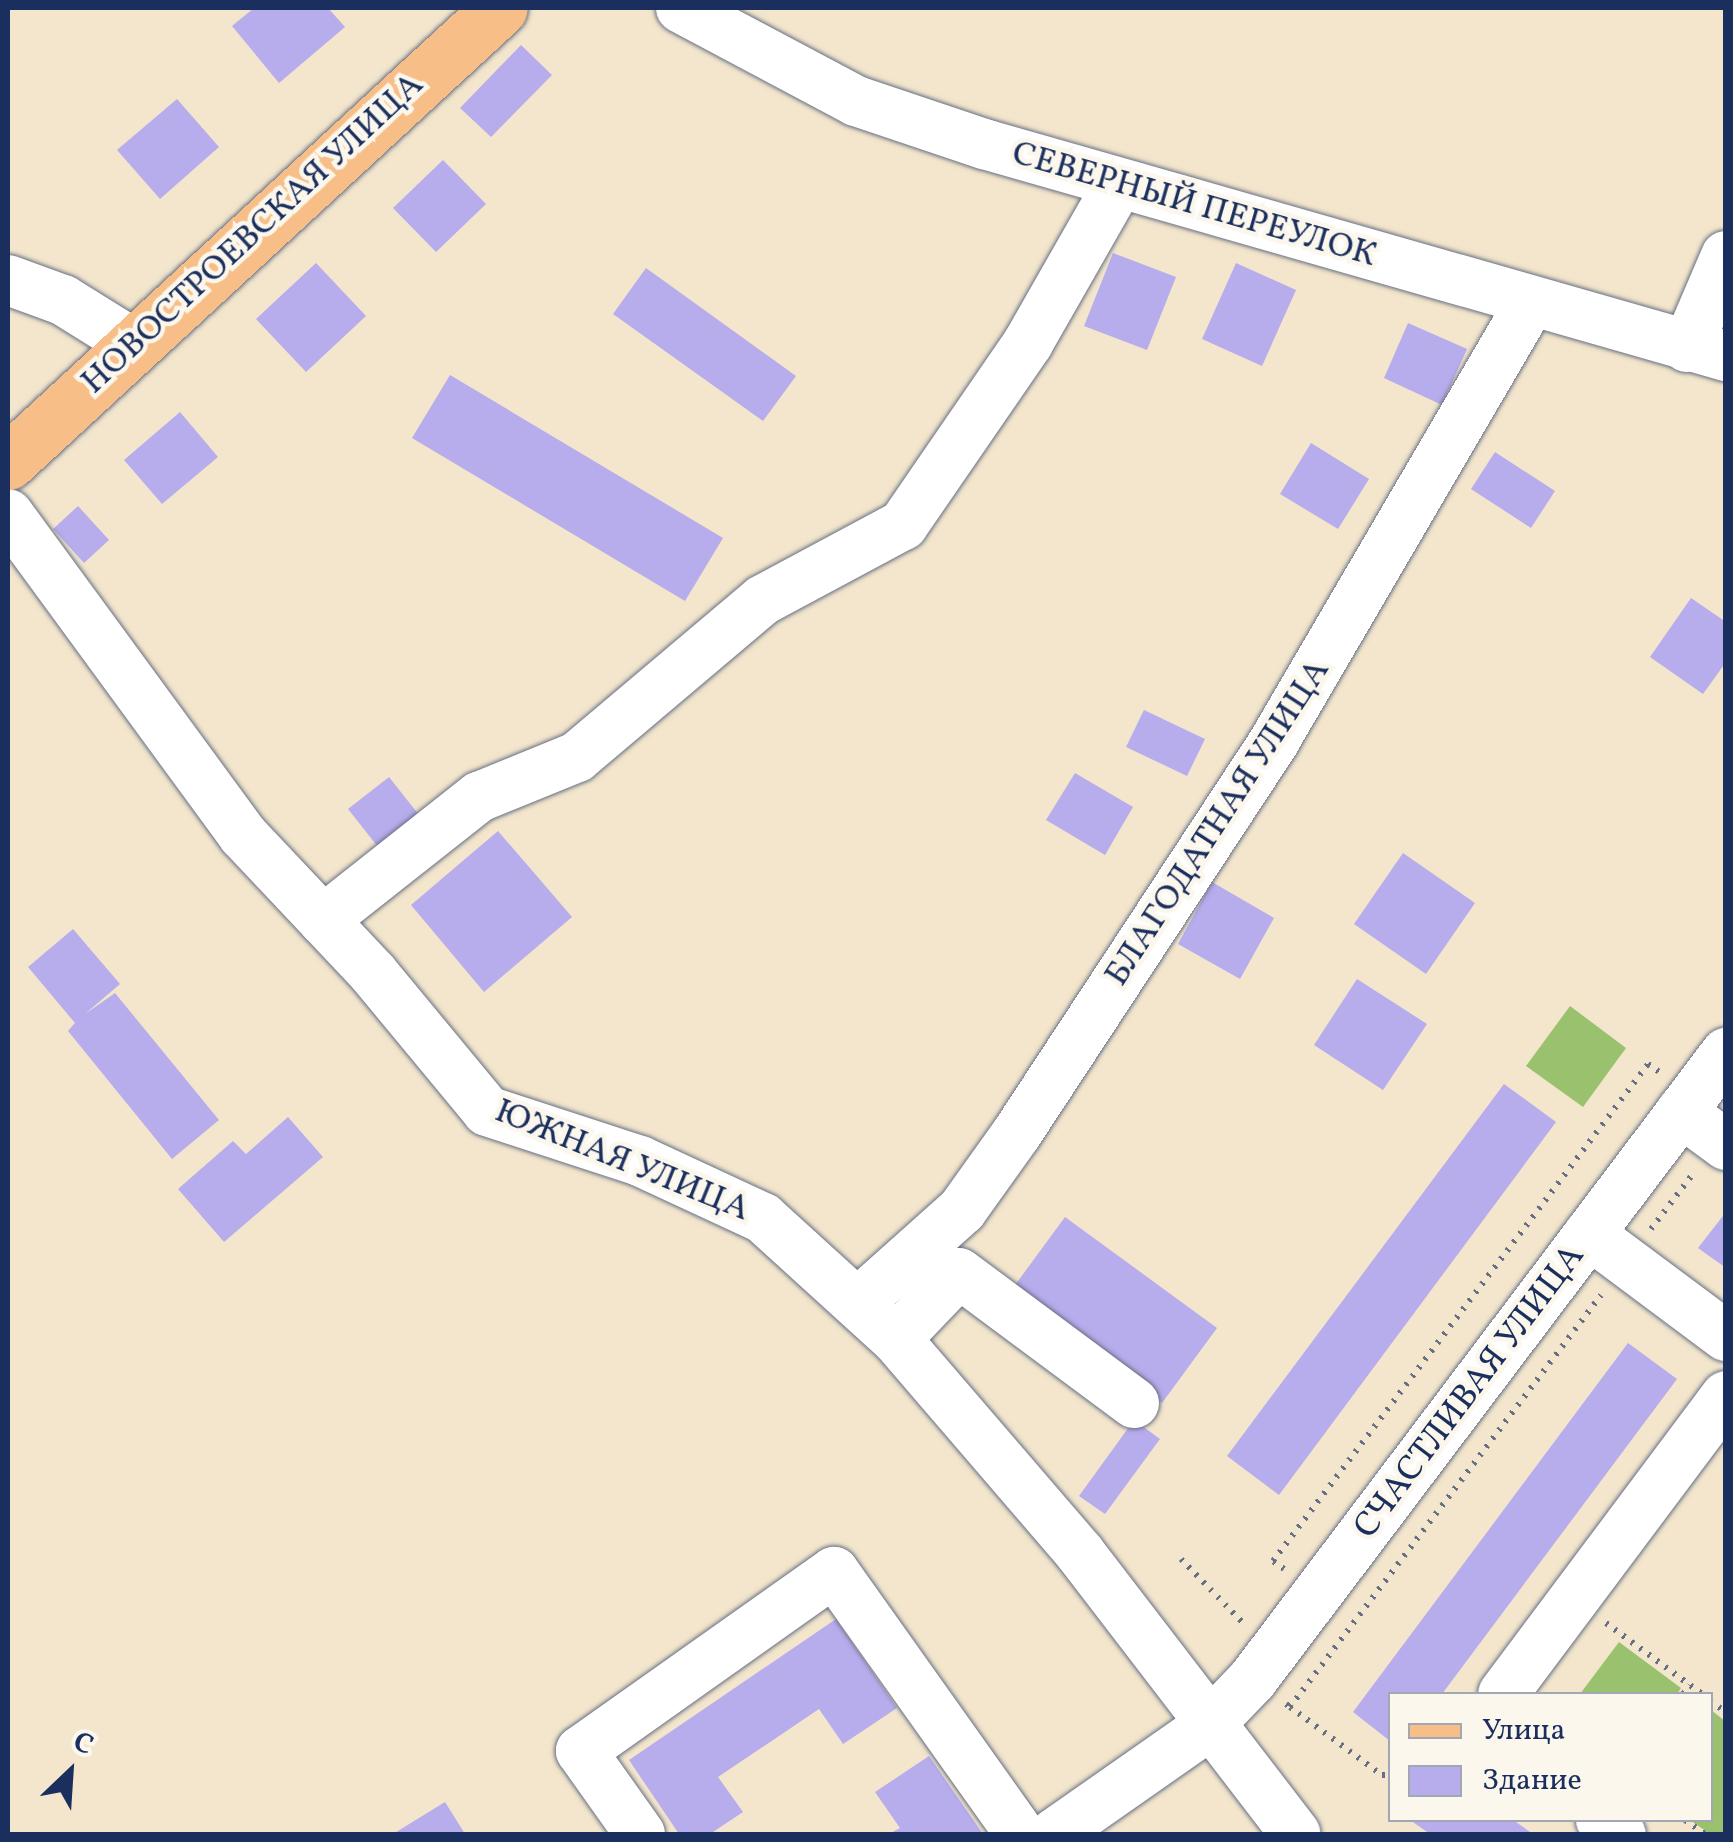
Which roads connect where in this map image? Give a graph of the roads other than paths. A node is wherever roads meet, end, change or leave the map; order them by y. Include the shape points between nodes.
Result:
1 (500, 8) edge
2 (682, 8) edge
3 (1118, 185) junction
4 (1726, 256) edge
5 (8, 280) edge
6 (1529, 305) junction
7 (132, 343) junction
8 (1706, 352) edge
9 (8, 462) edge
10 (8, 514) edge
11 (323, 920) junction
12 (1726, 1053) edge
13 (1678, 1098) junction
14 (1726, 1145) edge
15 (1589, 1234) junction
16 (858, 1304) junction
17 (1726, 1336) edge
18 (896, 1339) junction
19 (1726, 1396) edge
20 (1134, 1403) dead end
21 (1504, 1692) edge
22 (1208, 1726) junction
23 (640, 1834) edge
24 (1020, 1834) edge
25 (1054, 1834) edge
26 (1296, 1834) edge

1 - 7 main road, НОВОСТРОЕВСКАЯ УЛИЦА
2 - 3 street, СЕВЕРНЫЙ ПЕРЕУЛОК via 856,101
3 - 6 street, СЕВЕРНЫЙ ПЕРЕУЛОК
3 - 11 street via 1028,343 902,525 762,600 577,757 480,798
4 - 8 street
5 - 7 street via 63,300
6 - 8 street, СЕВЕРНЫЙ ПЕРЕУЛОК
6 - 16 street, БЛАГОДАТНАЯ УЛИЦА via 1276,738 1018,1133 962,1210
7 - 9 main road, НОВОСТРОЕВСКАЯ УЛИЦА
10 - 11 street, ЮЖНАЯ УЛИЦА via 243,835
11 - 16 street, ЮЖНАЯ УЛИЦА via 486,1112 640,1162 764,1218
12 - 13 street, СЧАСТЛИВАЯ УЛИЦА
13 - 14 street
13 - 15 street, СЧАСТЛИВАЯ УЛИЦА
15 - 17 street
15 - 22 street, СЧАСТЛИВАЯ УЛИЦА via 1253,1679
16 - 18 street, ЮЖНАЯ УЛИЦА
18 - 20 street via 959,1273
18 - 22 street, ЮЖНАЯ УЛИЦА via 1080,1554
19 - 21 street
22 - 25 street, СЧАСТЛИВАЯ УЛИЦА
22 - 26 street, ЮЖНАЯ УЛИЦА
23 - 24 street via 581,1751 834,1572

